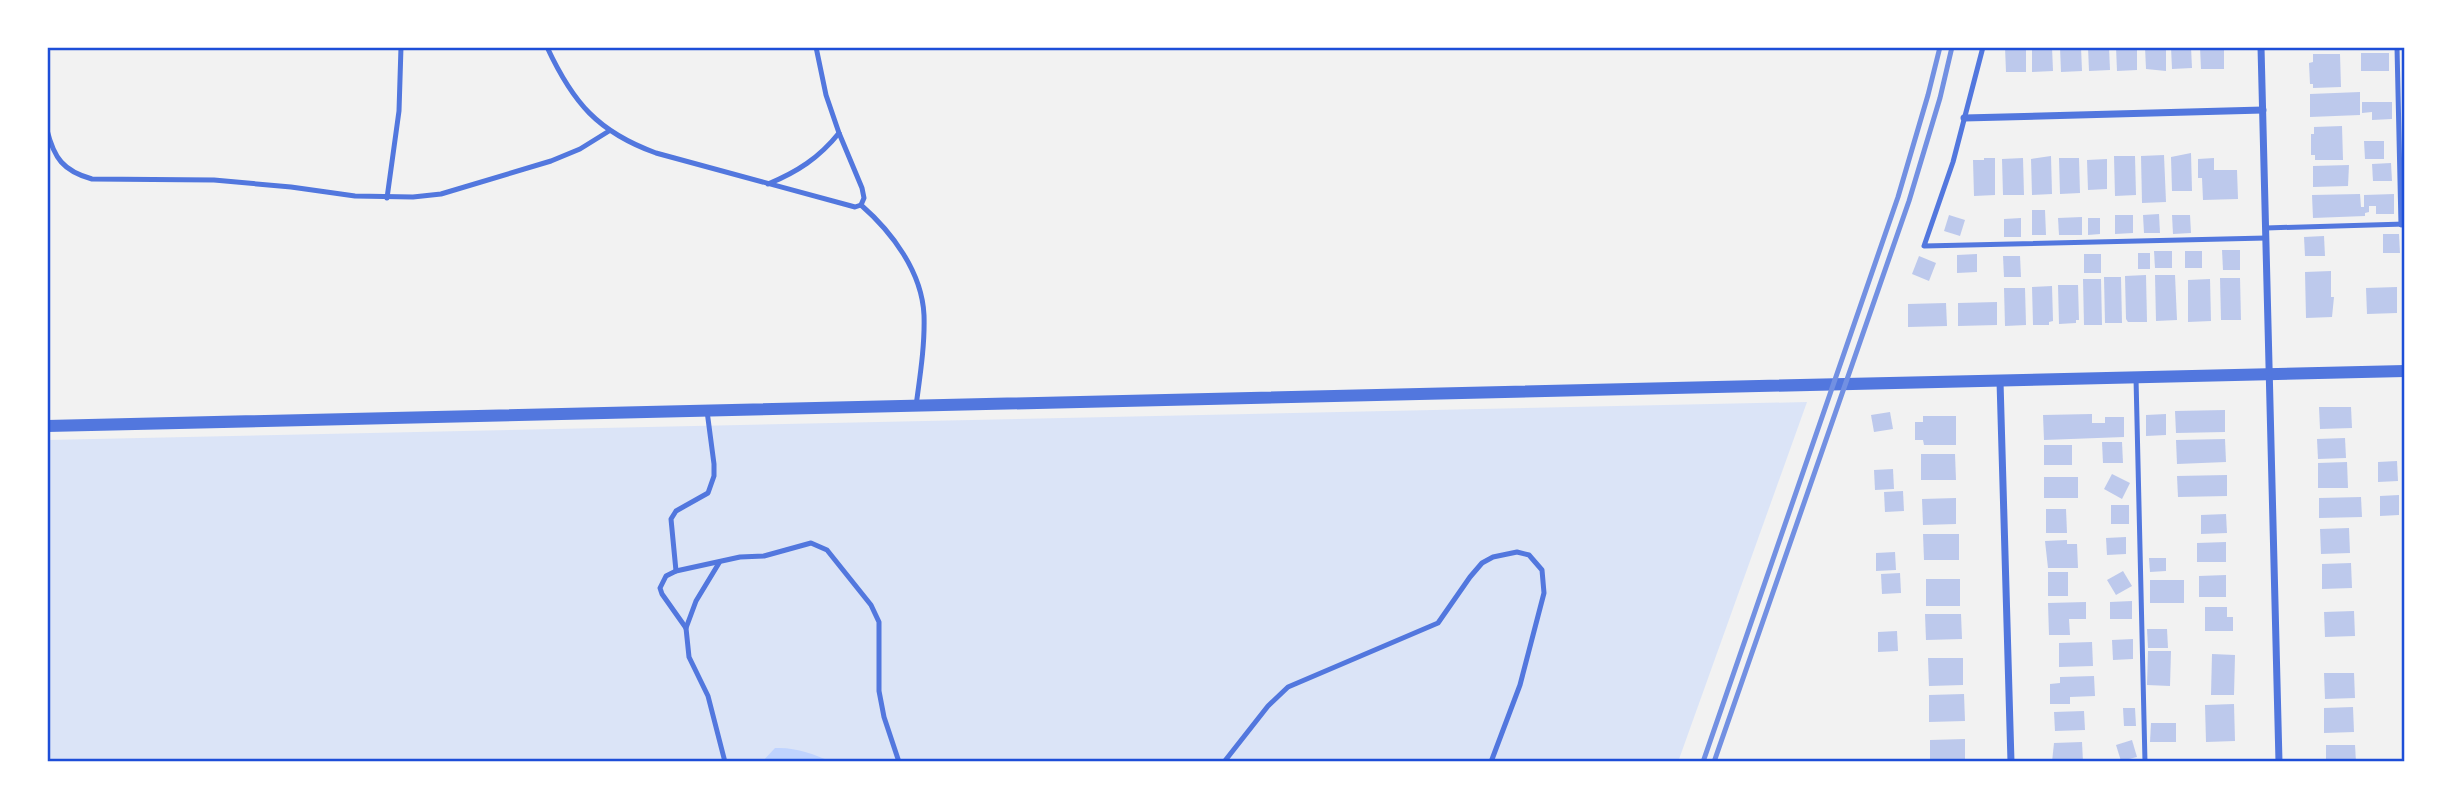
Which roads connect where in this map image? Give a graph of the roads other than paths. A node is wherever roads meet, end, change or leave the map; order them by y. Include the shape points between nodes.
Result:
1 (401, 47) edge
2 (547, 47) edge
3 (816, 47) edge
4 (1983, 47) edge
5 (2262, 47) edge
6 (2397, 47) edge
7 (2263, 110) junction
8 (1964, 118) junction
9 (47, 130) edge
10 (609, 131) junction
11 (839, 133) junction
12 (768, 184) junction
13 (387, 198) junction
14 (861, 205) junction
15 (2403, 224) edge
16 (2266, 228) junction
17 (2266, 238) junction
18 (2405, 372) edge
19 (2269, 374) junction
20 (2136, 379) junction
21 (2000, 381) junction
22 (916, 406) junction
23 (707, 411) junction
24 (47, 426) edge
25 (720, 562) junction
26 (676, 571) junction
27 (686, 628) junction
28 (725, 762) edge
29 (899, 762) edge
30 (1224, 762) edge
31 (1491, 762) edge
32 (2011, 762) edge
33 (2145, 762) edge
34 (2279, 762) edge

1 - 13 lane via 399,111
2 - 10 lane via 572,91
3 - 11 lane
4 - 8 lane
5 - 7 street
6 - 15 lane
7 - 8 street
7 - 16 street
8 - 17 lane via 1924,246
9 - 13 lane via 55,156 77,175 92,179 214,180
10 - 12 lane via 656,153
10 - 13 lane via 580,149 515,172 442,194
11 - 12 lane via 812,161
11 - 14 lane via 862,188
12 - 14 lane
14 - 22 lane via 881,223 914,272 924,313
15 - 16 lane
16 - 17 street
17 - 19 street
18 - 19 street
19 - 20 street
19 - 34 street
20 - 21 street
20 - 33 lane
21 - 22 street
21 - 32 street
22 - 23 street
23 - 24 street
23 - 26 lane via 714,476 708,493 676,511 671,519
25 - 26 lane
25 - 27 lane via 695,601
25 - 29 lane via 811,543 827,550 840,564 879,622 879,691
26 - 27 lane via 666,576 660,588
27 - 28 lane via 689,657 708,696
30 - 31 lane via 1288,687 1438,623 1482,563 1517,552 1537,562 1545,580 1544,593 1520,685

